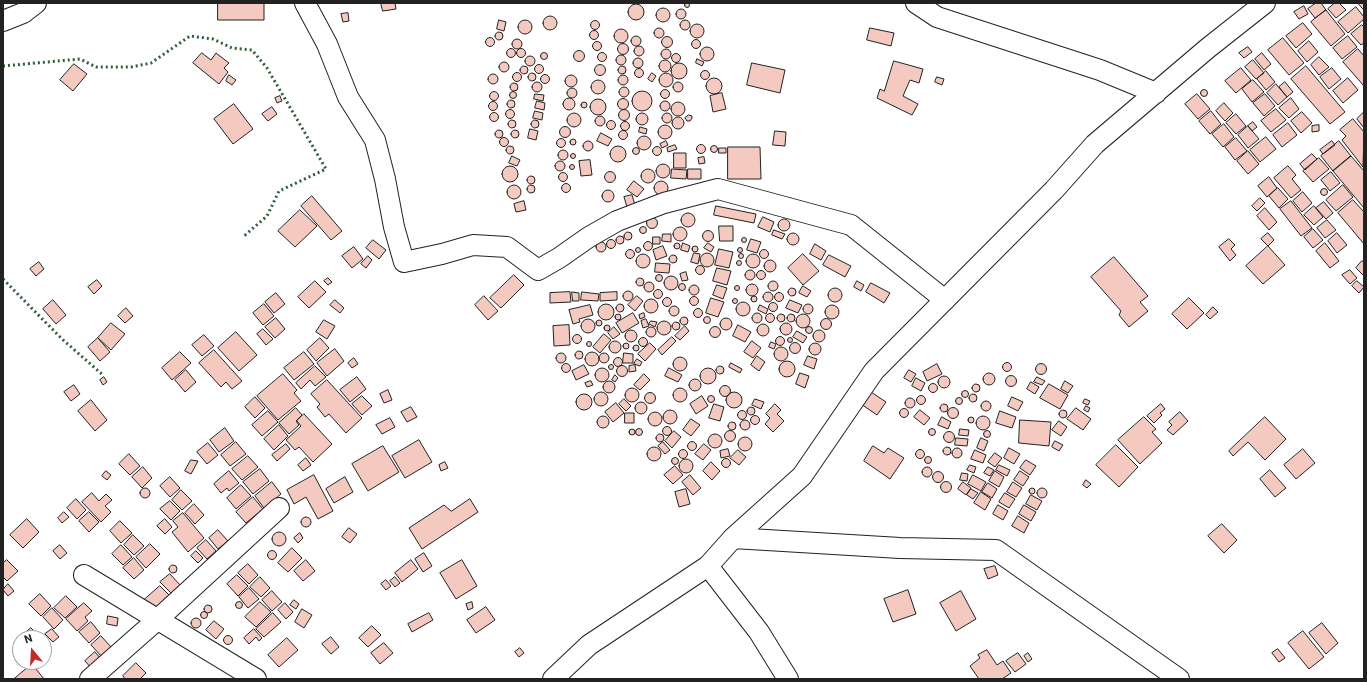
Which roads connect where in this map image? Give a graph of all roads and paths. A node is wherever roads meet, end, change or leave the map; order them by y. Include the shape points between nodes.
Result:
1 (36, 3) edge
2 (305, 3) edge
3 (916, 3) edge
4 (1265, 3) edge
5 (3, 21) edge
6 (1156, 93) junction
7 (945, 300) junction
8 (279, 508) dead end
9 (733, 538) junction
10 (708, 566) junction
11 (84, 574) dead end
12 (157, 620) junction
13 (90, 679) edge
14 (256, 679) edge
15 (553, 679) edge
16 (788, 679) edge
17 (1180, 679) edge

1 - 5 street via 23,13
2 - 7 street via 327,44 348,97 375,140 404,262 480,245 507,247 538,270 617,221 664,203 718,189 851,225
3 - 6 street via 937,17 1100,70
4 - 6 street
6 - 7 street via 1095,144 1054,190
7 - 9 street via 874,371 802,476
8 - 12 street
9 - 10 street
9 - 17 street via 900,548 996,550
10 - 15 street via 589,645
10 - 16 street via 759,632
11 - 12 street
12 - 13 street
12 - 14 street

